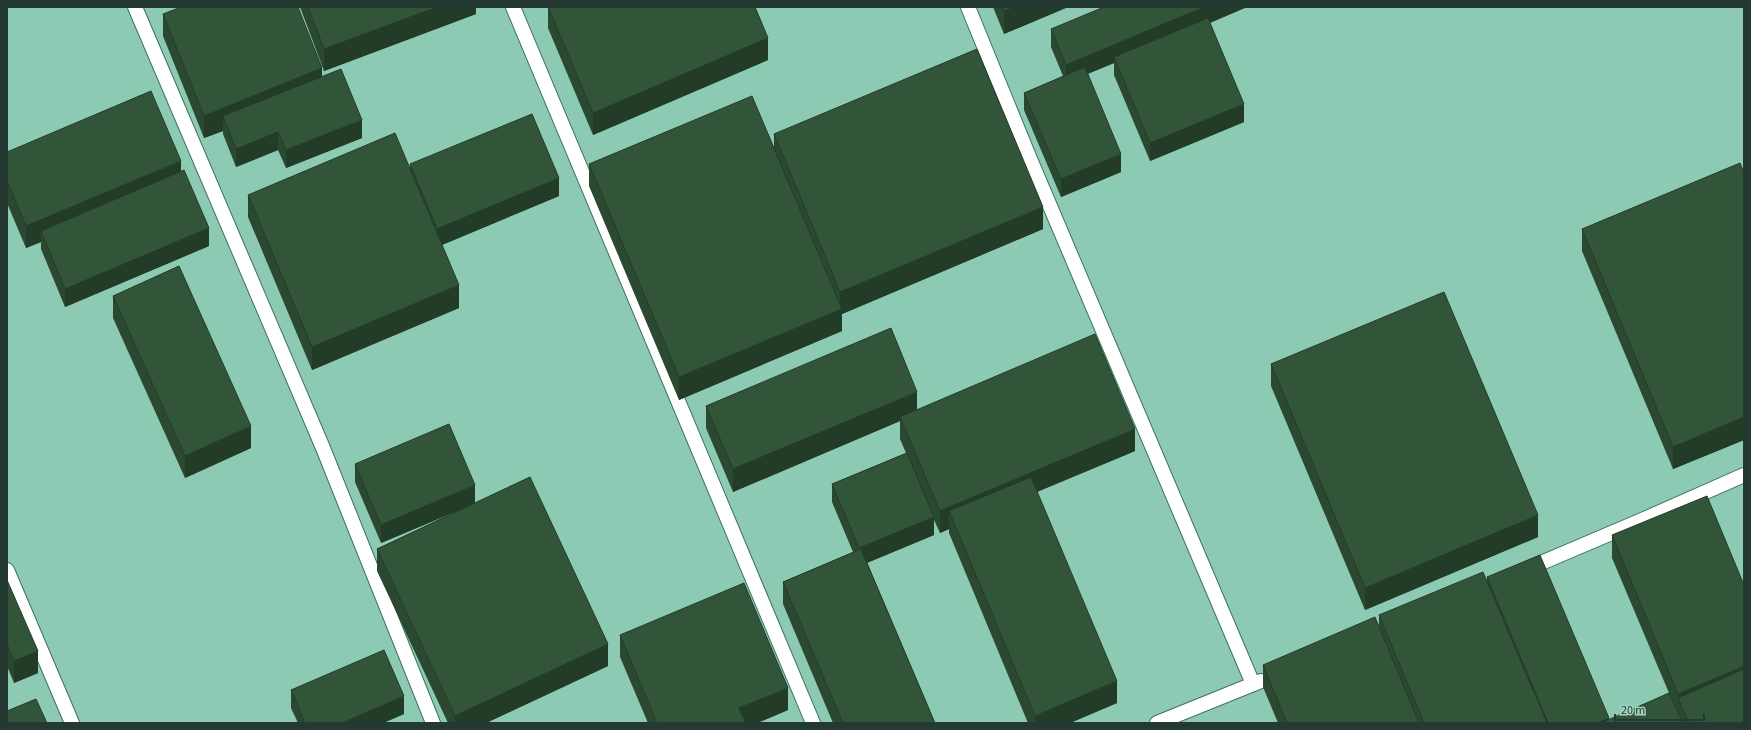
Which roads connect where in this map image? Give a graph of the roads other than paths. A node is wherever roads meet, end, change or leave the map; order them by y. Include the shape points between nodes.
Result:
1 (135, 7) edge
2 (513, 7) edge
3 (968, 7) edge
4 (1744, 475) edge
5 (7, 570) edge
6 (1511, 576) edge
7 (1274, 675) edge
8 (1253, 684) junction
9 (72, 723) edge
10 (433, 723) edge
11 (813, 723) edge
12 (1157, 723) edge

1 - 10 lane via 323,448
2 - 11 lane
3 - 8 lane
4 - 6 lane
5 - 9 lane
7 - 8 lane
8 - 12 lane

